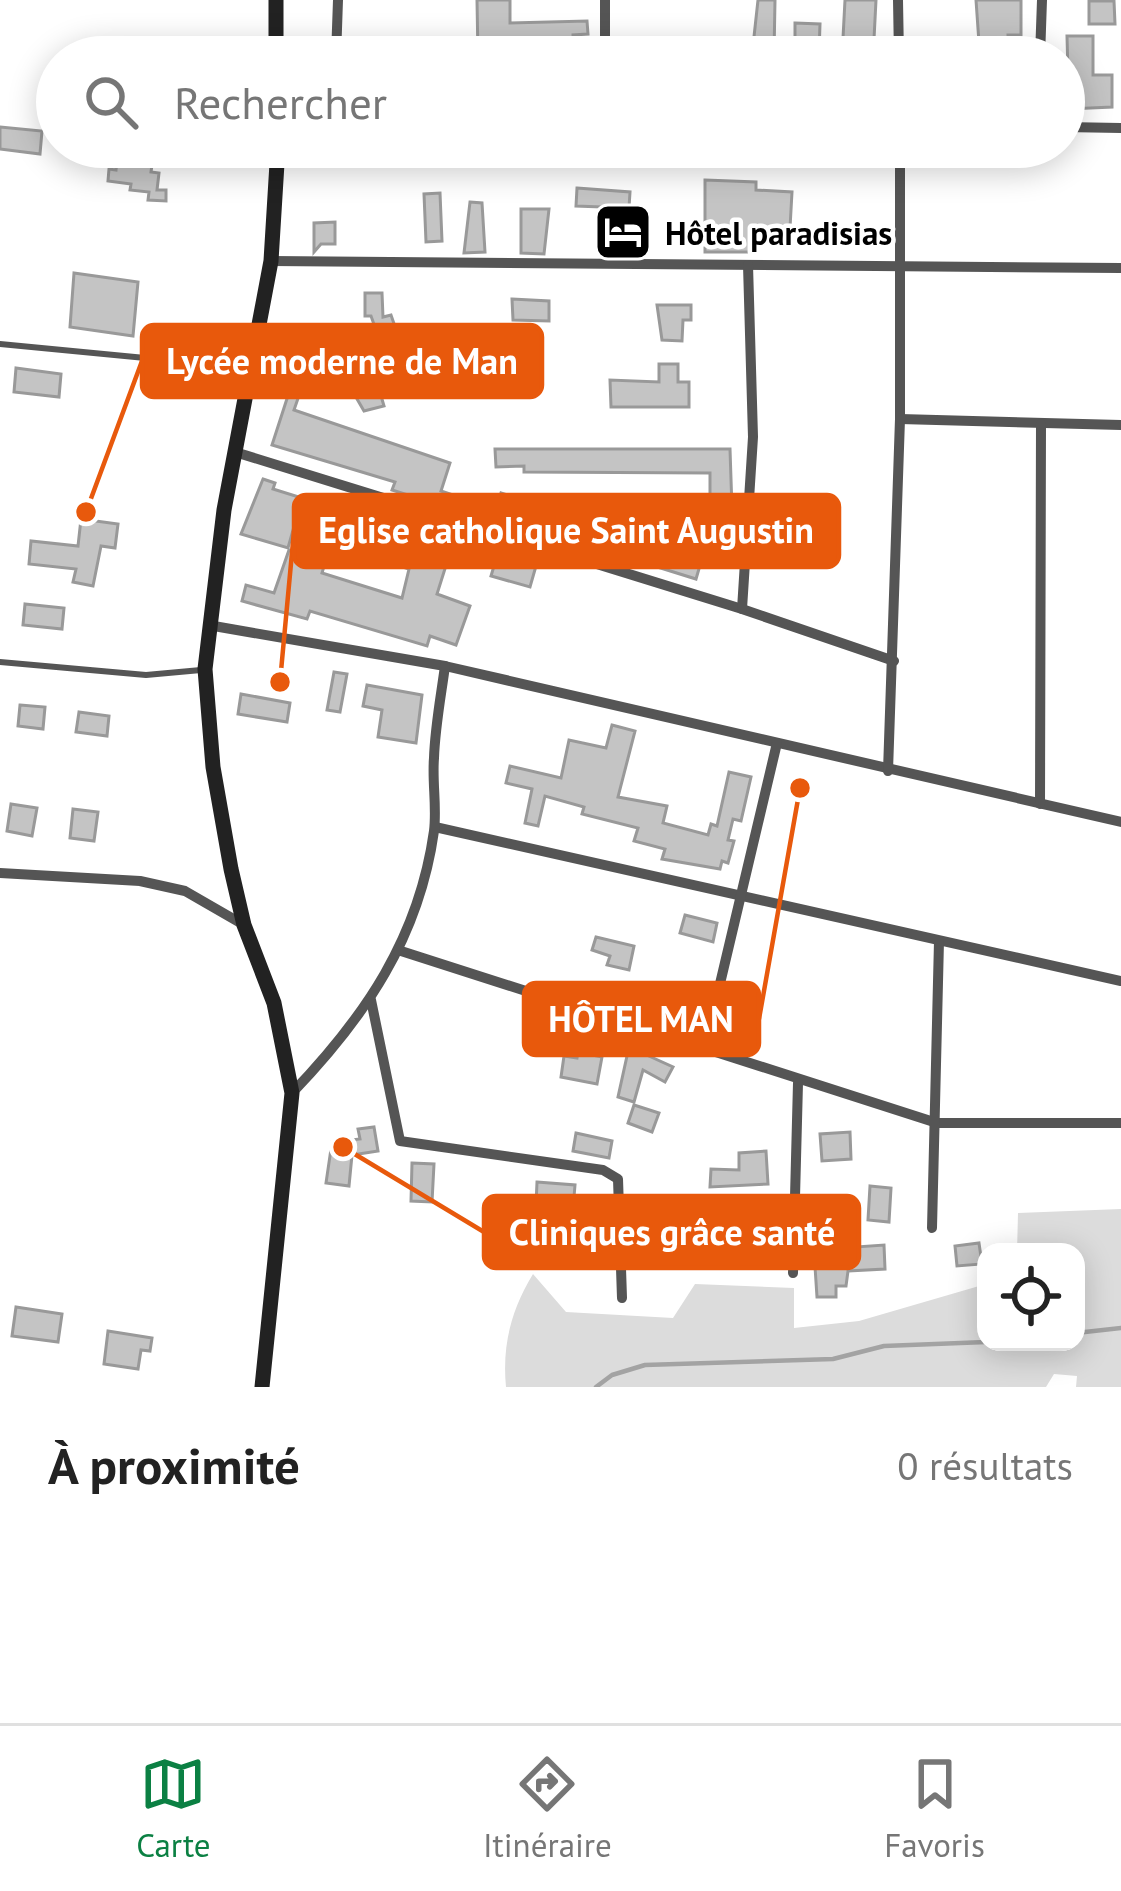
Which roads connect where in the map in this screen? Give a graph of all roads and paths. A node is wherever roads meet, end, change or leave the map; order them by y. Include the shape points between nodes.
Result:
1 (276, 0) edge
2 (338, 0) edge
3 (605, 0) edge
4 (898, 0) edge
5 (1042, 0) edge
6 (276, 36) edge
7 (337, 36) edge
8 (604, 36) edge
9 (899, 36) edge
10 (1041, 36) edge
11 (1085, 127) edge
12 (1121, 128) edge
13 (282, 168) edge
14 (899, 168) edge
15 (271, 261) junction
16 (897, 263) junction
17 (748, 265) junction
18 (1121, 268) edge
19 (0, 344) edge
20 (253, 368) junction
21 (900, 419) junction
22 (1041, 424) junction
23 (1121, 425) edge
24 (235, 452) junction
25 (742, 609) junction
26 (208, 625) junction
27 (894, 661) junction
28 (0, 662) edge
29 (445, 666) junction
30 (205, 669) junction
31 (777, 742) junction
32 (888, 771) junction
33 (1040, 804) junction
34 (1121, 822) edge
35 (435, 827) junction
36 (0, 873) edge
37 (744, 897) junction
38 (244, 925) junction
39 (939, 940) junction
40 (401, 951) junction
41 (1121, 981) edge
42 (371, 1000) junction
43 (705, 1047) junction
44 (798, 1083) junction
45 (292, 1093) junction
46 (937, 1123) junction
47 (1121, 1123) edge
48 (932, 1228) dead end
49 (794, 1273) dead end
50 (622, 1298) dead end
51 (262, 1387) edge

1 - 6 main road
2 - 7 street
3 - 8 street
4 - 9 street
5 - 10 street
11 - 12 street
13 - 15 main road
14 - 16 street
15 - 17 street
15 - 20 main road
16 - 17 street
16 - 18 street
16 - 21 street
17 - 25 street via 753,437
19 - 20 lane
20 - 24 main road
21 - 22 street
21 - 27 street
22 - 23 street
22 - 33 street
24 - 25 street
24 - 26 main road
25 - 27 street
26 - 29 street
26 - 30 main road
27 - 32 street
28 - 30 lane via 146,675
29 - 31 street
29 - 35 street
30 - 38 main road via 213,766
31 - 32 street
31 - 37 street
32 - 33 street
33 - 34 street
35 - 37 street
35 - 40 street
36 - 38 street via 140,881 185,891
37 - 39 street
37 - 43 street
38 - 45 main road via 274,1004
39 - 41 street
39 - 46 street
40 - 42 street
40 - 43 street
42 - 45 street
42 - 50 street via 400,1141 603,1170 619,1179
43 - 44 street
44 - 46 street
44 - 49 street
45 - 51 main road
46 - 47 street
46 - 48 street

